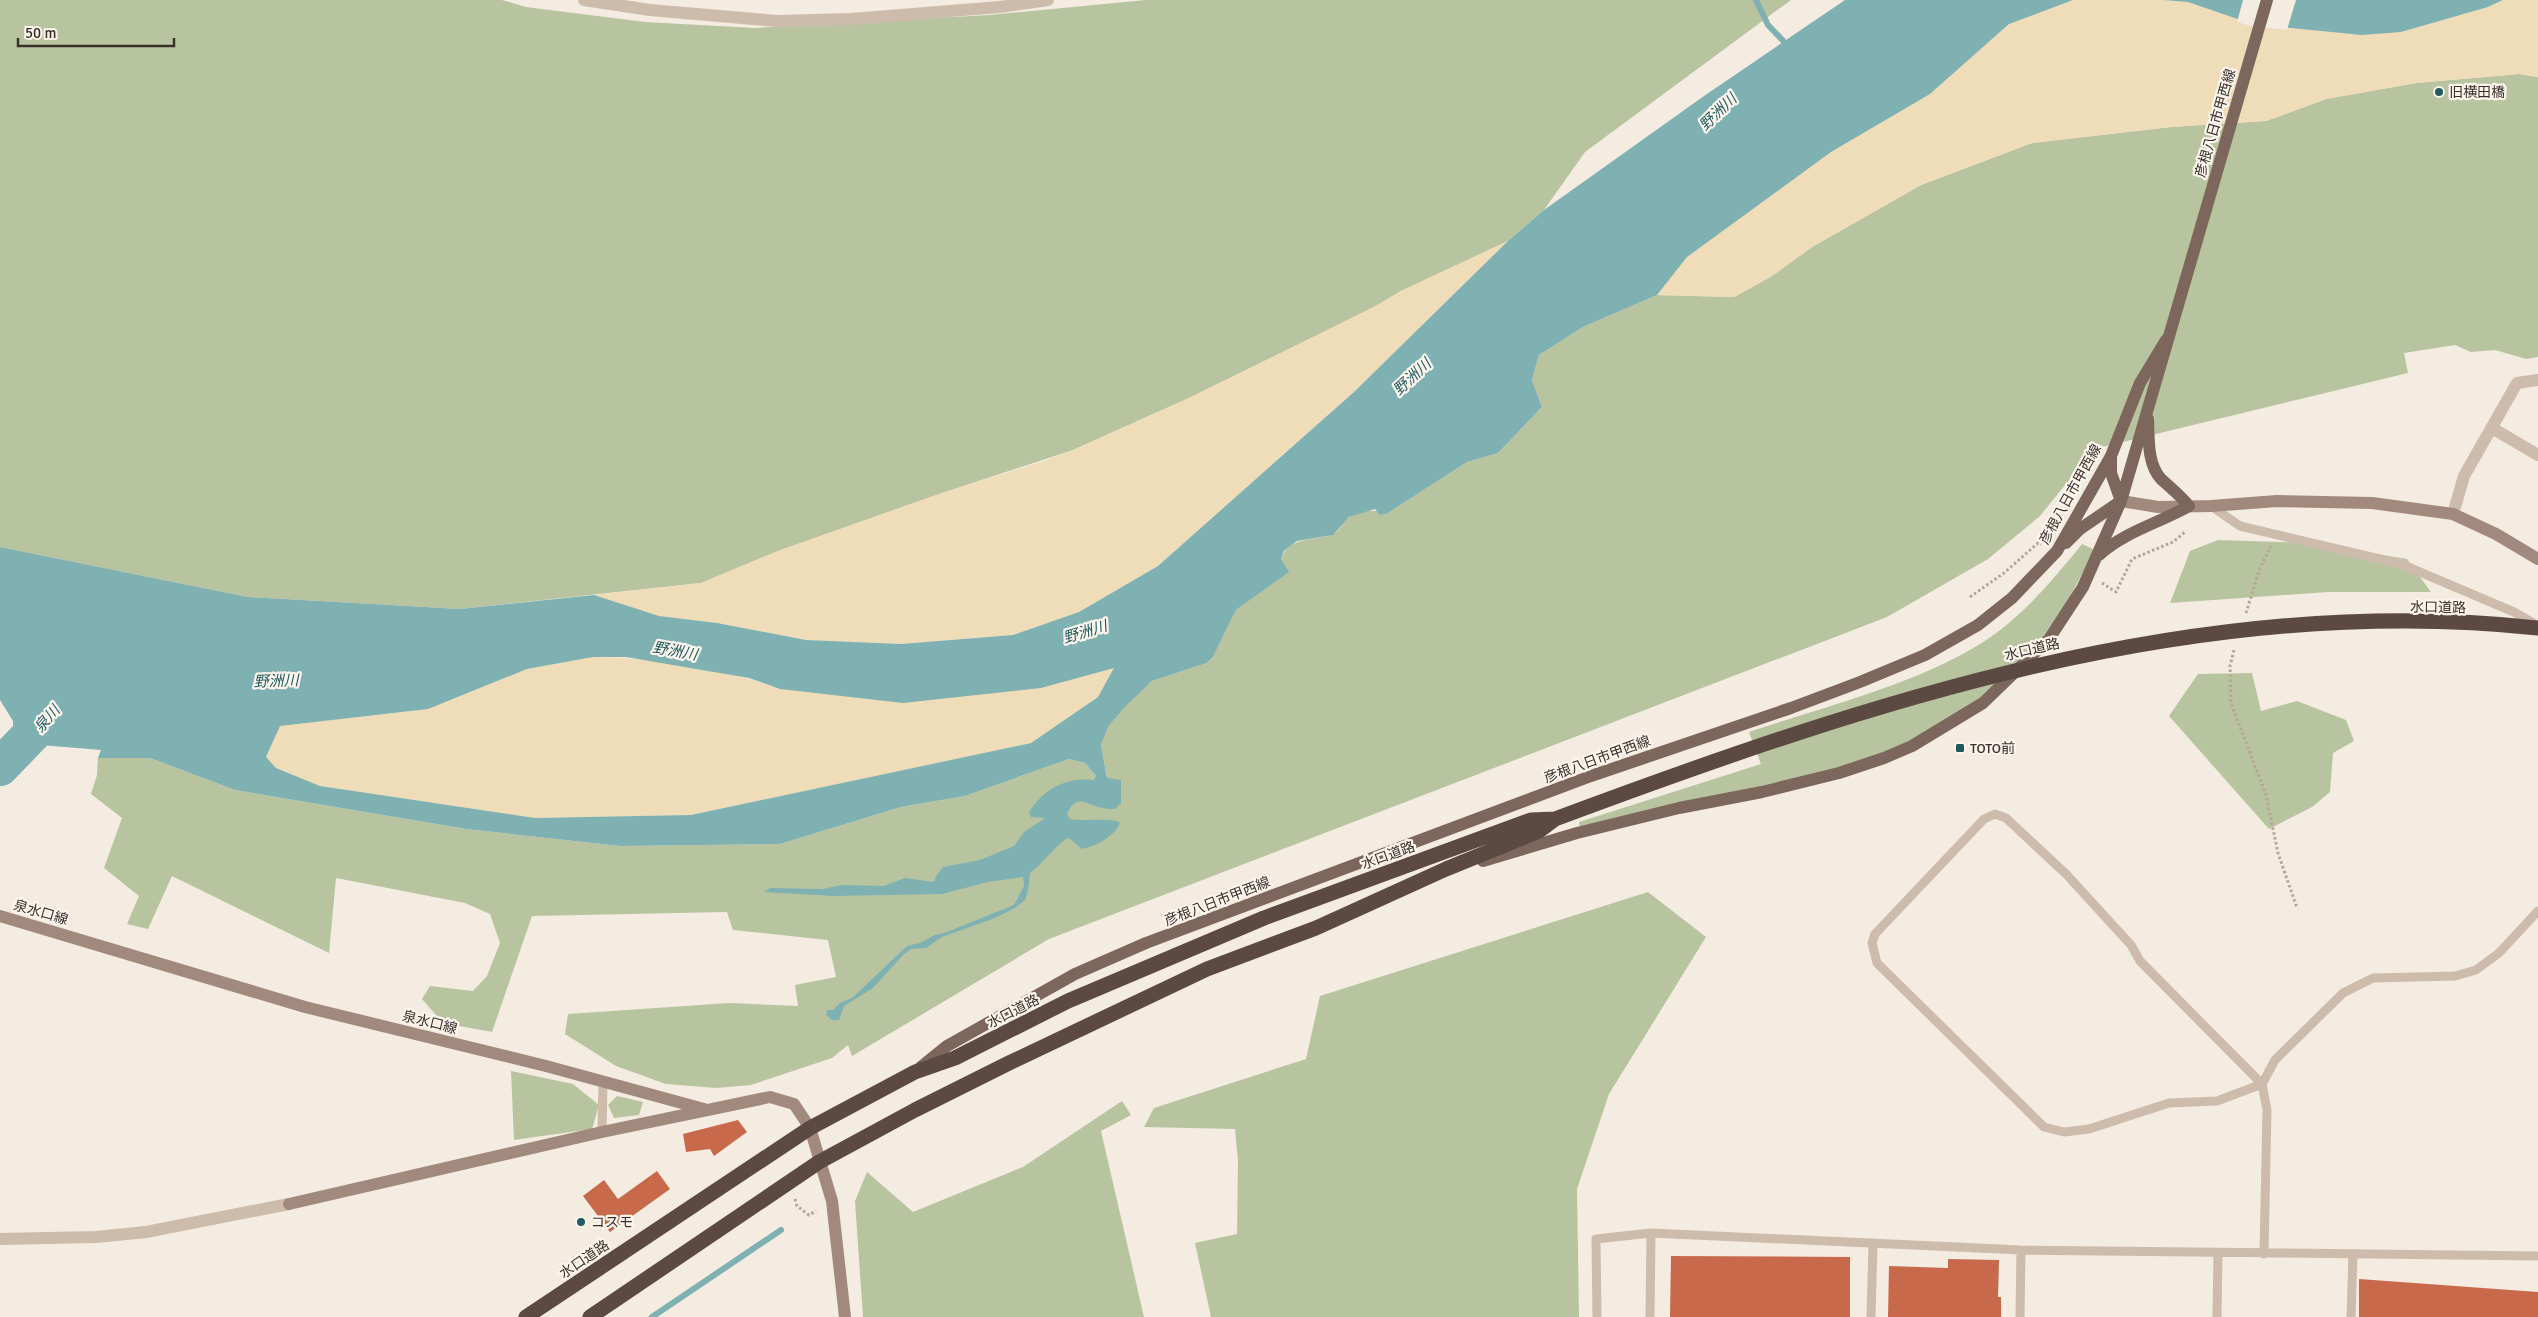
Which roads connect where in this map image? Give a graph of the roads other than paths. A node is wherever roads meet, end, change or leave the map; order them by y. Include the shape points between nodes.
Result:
1 (584, 0) edge
2 (1048, 0) edge
3 (2267, 0) edge
4 (2166, 340) junction
5 (2538, 380) edge
6 (2148, 409) junction
7 (2492, 428) junction
8 (2538, 455) edge
9 (2110, 456) junction
10 (2121, 500) junction
11 (2189, 506) junction
12 (2211, 506) junction
13 (2453, 514) junction
14 (2057, 551) junction
15 (2097, 557) junction
16 (2538, 559) edge
17 (2538, 627) edge
18 (1555, 819) junction
19 (1403, 888) junction
20 (2538, 911) edge
21 (0, 916) edge
22 (915, 1072) junction
23 (603, 1082) junction
24 (2262, 1084) junction
25 (705, 1109) junction
26 (810, 1128) junction
27 (602, 1132) junction
28 (819, 1162) junction
29 (1651, 1233) junction
30 (0, 1239) edge
31 (1873, 1243) junction
32 (2021, 1250) junction
33 (2218, 1254) junction
34 (2264, 1254) junction
35 (2353, 1254) junction
36 (2538, 1256) edge
37 (526, 1317) edge
38 (590, 1317) edge
39 (845, 1317) edge
40 (1597, 1317) edge
41 (1650, 1317) edge
42 (1871, 1317) edge
43 (2020, 1317) edge
44 (2217, 1317) edge
45 (2351, 1317) edge

1 - 2 street via 650,10 776,21 851,19
3 - 4 main road, 彦根八日市甲西線
4 - 6 main road, 彦根八日市甲西線
4 - 9 main road, 彦根八日市甲西線 via 2140,383
5 - 7 street via 2517,383
6 - 10 main road, 彦根八日市甲西線
6 - 11 main road via 2153,467
7 - 8 street
7 - 13 street via 2464,476
9 - 10 main road via 2111,472
9 - 14 main road, 彦根八日市甲西線
10 - 11 street via 2158,507
10 - 14 main road via 2080,529
10 - 15 main road, 彦根八日市甲西線
11 - 12 street
11 - 15 main road via 2128,534
12 - 13 street via 2277,501 2372,503
12 - 17 lane via 2240,526 2400,564 2514,612
13 - 16 street
14 - 22 main road, 彦根八日市甲西線 via 2012,598 1978,625 1925,655 1791,708 1591,776 1146,943 1075,974 947,1046
15 - 19 main road, 彦根八日市甲西線 via 2083,587 2049,639 1983,703 1912,746 1839,773 1577,833 1495,857 1417,888
17 - 18 highway, 水口道路 via 2429,622 2306,624 2215,633 2067,657 1895,702
18 - 19 highway, 水口道路 via 1539,831
18 - 22 highway, 水口道路 via 1531,820 1264,918 1068,1001 955,1058
19 - 28 highway, 水口道路 via 1316,928 1180,982 1009,1062
20 - 24 lane via 2499,953 2476,970 2455,976 2373,978 2344,992 2275,1060
21 - 23 street, 泉水口線 via 305,1007
22 - 26 highway, 水口道路
23 - 25 street, 泉水口線
23 - 27 lane
24 - 24 lane via 2217,1101 2169,1102 2089,1129 2064,1132 2049,1129 1877,962 1872,943 1875,934 1984,819 1995,814 2006,818 2066,874 2131,945 2140,961
24 - 34 lane via 2267,1110
25 - 26 street, 泉水口線 via 770,1097 794,1104
25 - 27 street
26 - 28 street, 泉水口線
26 - 37 highway, 水口道路
27 - 30 street via 290,1204 146,1232 96,1237
28 - 38 highway, 水口道路
28 - 39 street, 泉水口線 via 832,1202
29 - 31 lane
29 - 40 lane via 1596,1239
29 - 41 lane
31 - 32 lane
31 - 42 lane
32 - 33 lane
32 - 43 lane
33 - 34 lane
33 - 44 lane
34 - 35 lane
35 - 36 lane
35 - 45 lane

